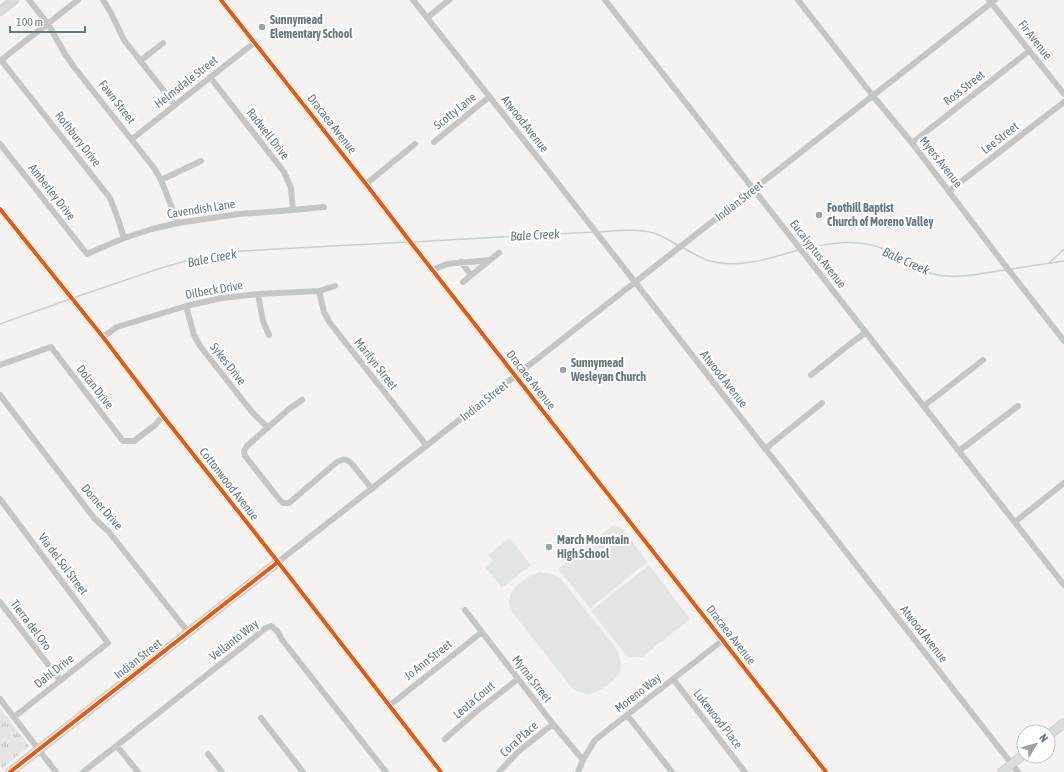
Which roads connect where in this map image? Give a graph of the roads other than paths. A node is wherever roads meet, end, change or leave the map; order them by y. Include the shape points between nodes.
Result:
1 (14, 0) edge
2 (29, 0) edge
3 (78, 0) edge
4 (103, 0) edge
5 (221, 0) edge
6 (413, 0) edge
7 (449, 0) edge
8 (605, 0) edge
9 (798, 0) edge
10 (992, 1) edge
11 (0, 11) edge
12 (426, 18) junction
13 (48, 24) junction
14 (254, 42) junction
15 (163, 43) dead end
16 (1029, 51) junction
17 (1, 61) edge
18 (140, 61) junction
19 (210, 78) junction
20 (1064, 94) edge
21 (873, 96) junction
22 (489, 97) junction
23 (1064, 102) edge
24 (175, 105) junction
25 (132, 139) junction
26 (434, 142) dead end
27 (912, 143) junction
28 (0, 144) edge
29 (415, 144) dead end
30 (201, 161) dead end
31 (161, 180) junction
32 (366, 184) junction
33 (753, 190) junction
34 (949, 191) junction
35 (324, 206) dead end
36 (0, 209) edge
37 (293, 210) junction
38 (178, 223) junction
39 (124, 238) junction
40 (499, 253) dead end
41 (87, 254) joint
42 (490, 260) junction
43 (461, 262) junction
44 (432, 270) junction
45 (471, 275) junction
46 (463, 282) dead end
47 (635, 282) junction
48 (335, 286) dead end
49 (319, 291) junction
50 (258, 294) junction
51 (186, 306) junction
52 (866, 332) junction
53 (269, 335) dead end
54 (102, 337) junction
55 (1064, 340) edge
56 (983, 360) dead end
57 (0, 365) edge
58 (811, 375) dead end
59 (516, 376) junction
60 (0, 395) edge
61 (302, 400) dead end
62 (822, 404) dead end
63 (924, 406) junction
64 (1018, 406) dead end
65 (163, 416) junction
66 (268, 428) junction
67 (427, 446) junction
68 (765, 449) junction
69 (959, 451) junction
70 (1064, 483) edge
71 (372, 489) junction
72 (0, 499) edge
73 (1015, 522) junction
74 (278, 562) junction
75 (1064, 585) edge
76 (0, 602) edge
77 (465, 610) dead end
78 (188, 632) junction
79 (482, 632) junction
80 (723, 640) junction
81 (108, 643) joint
82 (518, 678) junction
83 (673, 679) junction
84 (60, 680) junction
85 (0, 699) edge
86 (389, 706) junction
87 (627, 715) junction
88 (14, 717) junction
89 (261, 718) dead end
90 (1064, 723) edge
91 (553, 724) junction
92 (1056, 730) edge
93 (445, 739) dead end
94 (117, 746) junction
95 (39, 749) junction
96 (208, 754) dead end
97 (583, 760) junction
98 (1016, 761) edge
99 (1012, 764) junction
100 (10, 772) edge
101 (56, 772) edge
102 (83, 772) edge
103 (138, 772) edge
104 (222, 772) edge
105 (304, 772) edge
106 (386, 772) edge
107 (440, 772) edge
108 (499, 772) edge
109 (578, 772) edge
110 (672, 772) edge
111 (745, 772) edge
112 (826, 772) edge
113 (1002, 772) edge
114 (1018, 772) edge

1 - 11 main road
2 - 13 street, Fawn Street
3 - 13 street
4 - 18 street via 124,40
5 - 14 street, Dracaea Avenue
6 - 12 street, Atwood Avenue
7 - 12 street
8 - 33 street, Eucalyptus Avenue
9 - 21 street, Myers Avenue
10 - 16 street, Fir Avenue
10 - 21 street, Indian Street
12 - 22 street, Atwood Avenue
13 - 17 street
13 - 25 street, Fawn Street via 70,60
14 - 19 street, Helmsdale Street
14 - 32 street, Dracaea Avenue
15 - 18 street
16 - 20 street, Fir Avenue
16 - 27 street, Ross Street
17 - 39 street, Rothbury Drive via 110,198
18 - 24 street
19 - 24 street, Helmsdale Street
19 - 37 street, Radwell Drive via 284,172 291,188
21 - 27 street, Myers Avenue
21 - 33 street, Indian Street
22 - 26 street, Scotty Lane
22 - 47 street, Atwood Avenue
23 - 34 street, Lee Street
24 - 25 street, Helmsdale Street
25 - 31 street, Fawn Street
27 - 34 street, Myers Avenue
28 - 41 street, Amberley Drive
29 - 32 street
30 - 31 street
31 - 38 street, Fawn Street
32 - 44 street, Dracaea Avenue
33 - 47 street, Indian Street
33 - 52 street, Eucalyptus Avenue
34 - 55 street, Myers Avenue
35 - 37 street, Cavendish Lane
36 - 54 street, Cottonwood Avenue
37 - 38 street, Cavendish Lane
38 - 39 street, Cavendish Lane
39 - 41 street, Cavendish Lane
40 - 42 street
42 - 43 street
42 - 45 street
43 - 44 street
43 - 45 street
44 - 59 street, Dracaea Avenue
45 - 46 street
47 - 59 street, Indian Street
47 - 68 street, Atwood Avenue
48 - 49 street, Dilbeck Drive
49 - 50 street, Dilbeck Drive
49 - 67 street, Marilyn Street via 324,312 330,323
50 - 51 street, Dilbeck Drive
50 - 53 street via 263,321
51 - 54 street, Dilbeck Drive via 116,327
51 - 66 street, Sykes Drive via 194,335 200,346 252,412
52 - 58 street
52 - 63 street, Eucalyptus Avenue
54 - 65 street, Cottonwood Avenue
56 - 63 street
57 - 65 street, Dolan Drive via 51,347 123,441 134,441
59 - 67 street, Indian Street
59 - 80 street, Dracaea Avenue
60 - 78 street, Dorner Drive via 94,518 109,532
61 - 66 street
62 - 68 street
63 - 69 street, Eucalyptus Avenue
64 - 69 street
65 - 74 street, Cottonwood Avenue
66 - 71 street via 247,446 245,456 284,503 293,500 337,462 345,459
67 - 71 street, Indian Street
68 - 99 street, Atwood Avenue
69 - 73 street, Eucalyptus Avenue
70 - 73 street
71 - 74 street, Indian Street
72 - 81 street, Via del Sol Street
73 - 75 street, Eucalyptus Avenue
74 - 78 main road, Indian Street
74 - 86 street, Cottonwood Avenue
76 - 84 street, Tierra del Oro
77 - 79 street, Myrna Street
78 - 95 main road, Indian Street
79 - 82 street, Myrna Street
79 - 86 street, Jo Ann Street
80 - 83 street, Moreno Way
80 - 112 street, Dracaea Avenue
81 - 84 street, Dahl Drive
82 - 91 street, Myrna Street
82 - 93 street, Leota Court
83 - 87 street, Moreno Way
83 - 111 street, Lukewood Place
84 - 88 street, Dahl Drive
85 - 88 street
86 - 107 street, Cottonwood Avenue
87 - 97 street, Moreno Way via 595,740
87 - 110 street
88 - 95 street
89 - 105 street
90 - 92 main road
91 - 97 street, Myrna Street
91 - 108 street, Cora Place via 519,751
94 - 102 street, Vellanto Way
94 - 103 street
94 - 106 street, Vellanto Way via 271,626
95 - 100 main road, Indian Street
95 - 101 street
96 - 104 street
97 - 109 street, Moreno Way
98 - 99 main road
99 - 113 main road
99 - 114 street, Atwood Avenue

